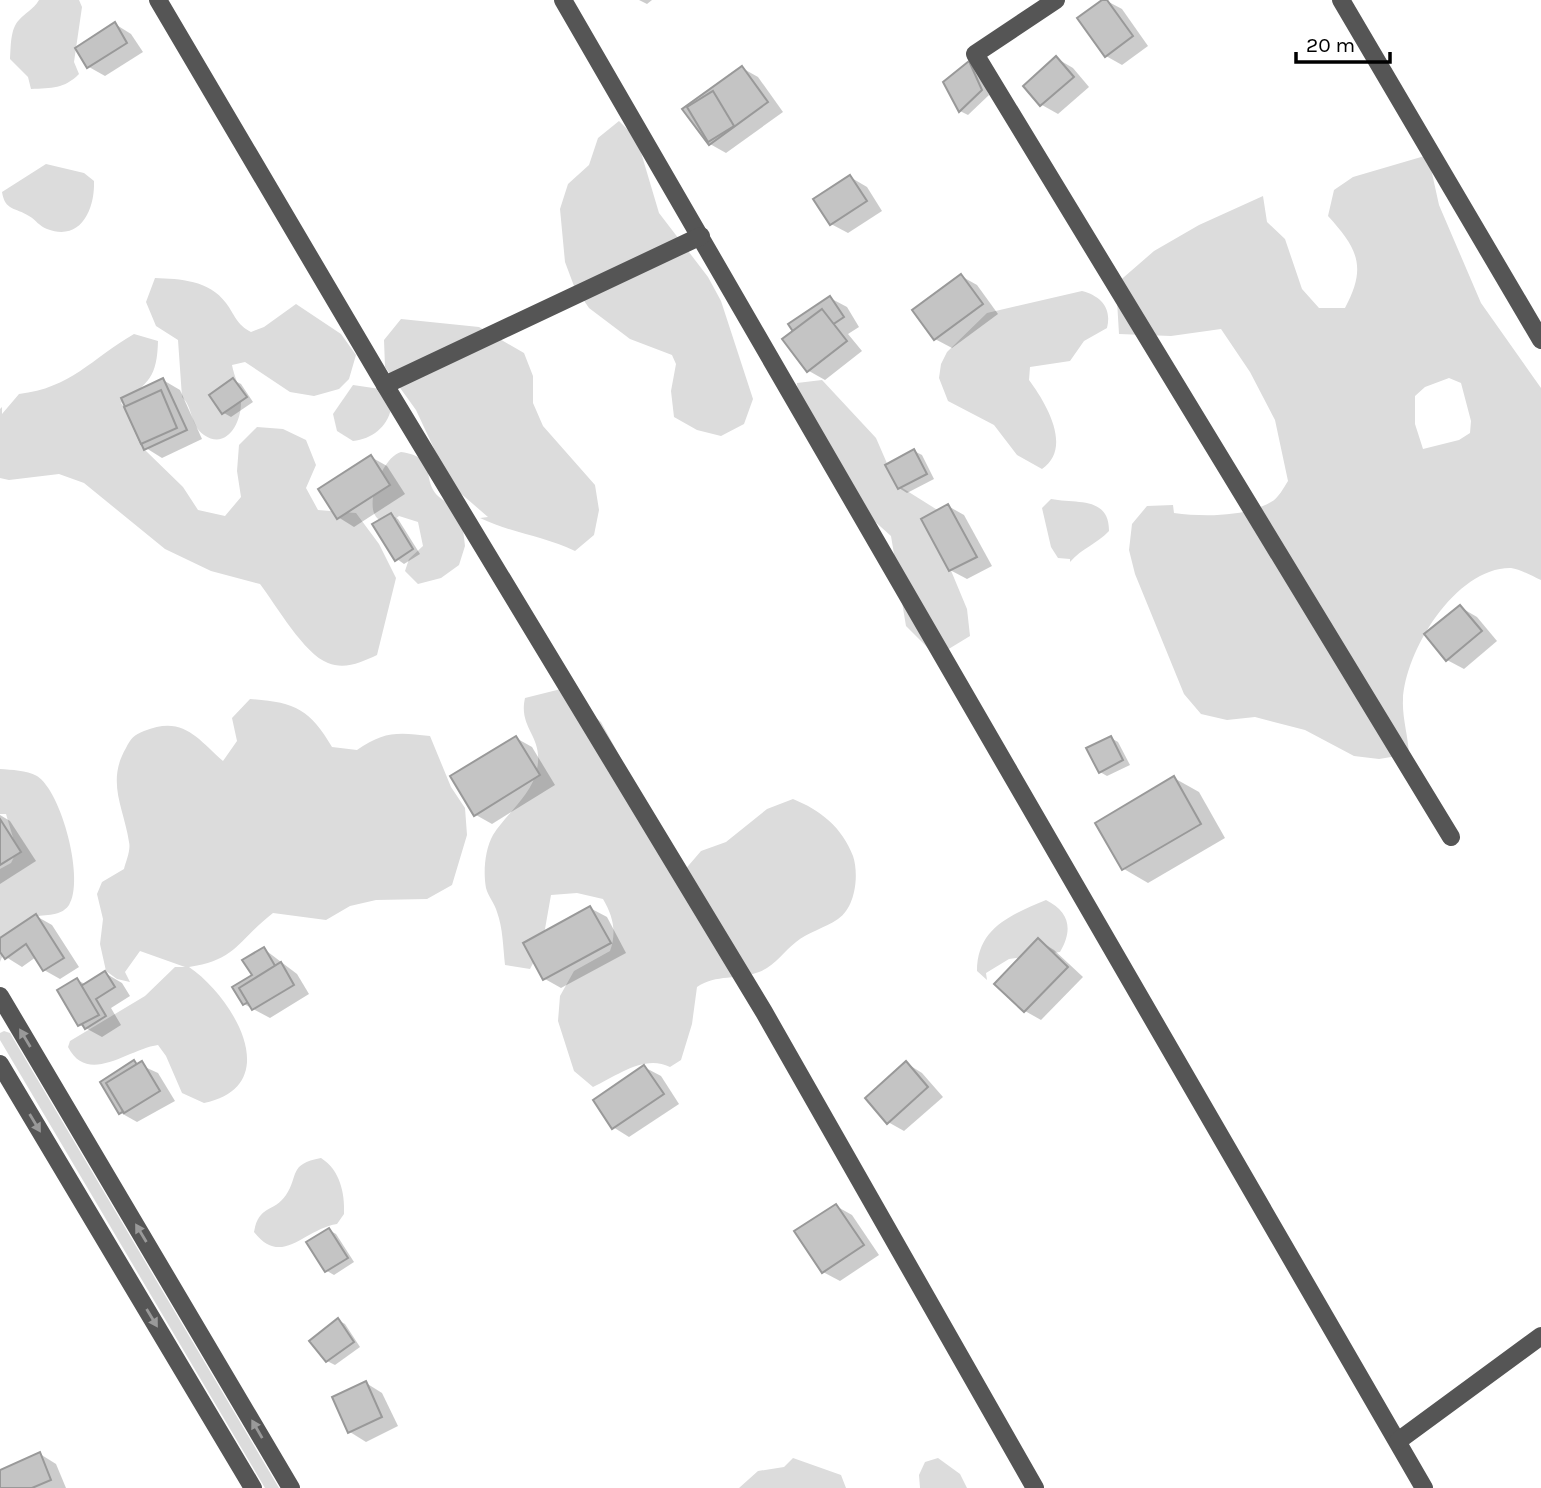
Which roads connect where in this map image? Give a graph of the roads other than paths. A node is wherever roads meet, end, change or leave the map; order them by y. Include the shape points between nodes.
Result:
1 (158, 0) edge
2 (563, 0) edge
3 (1056, 0) edge
4 (1341, 0) edge
5 (701, 236) junction
6 (1541, 340) edge
7 (385, 386) junction
8 (1451, 837) dead end
9 (0, 996) edge
10 (0, 1064) edge
11 (1541, 1336) edge
12 (1398, 1441) junction
13 (253, 1488) edge
14 (291, 1488) edge
15 (1035, 1488) edge
16 (1424, 1488) edge

1 - 7 street
2 - 5 street
3 - 8 street via 975,54
4 - 6 street
5 - 7 street
5 - 12 street
7 - 15 street via 764,1012
14 -> 9 street
10 -> 13 street
11 - 12 street
12 - 16 street

